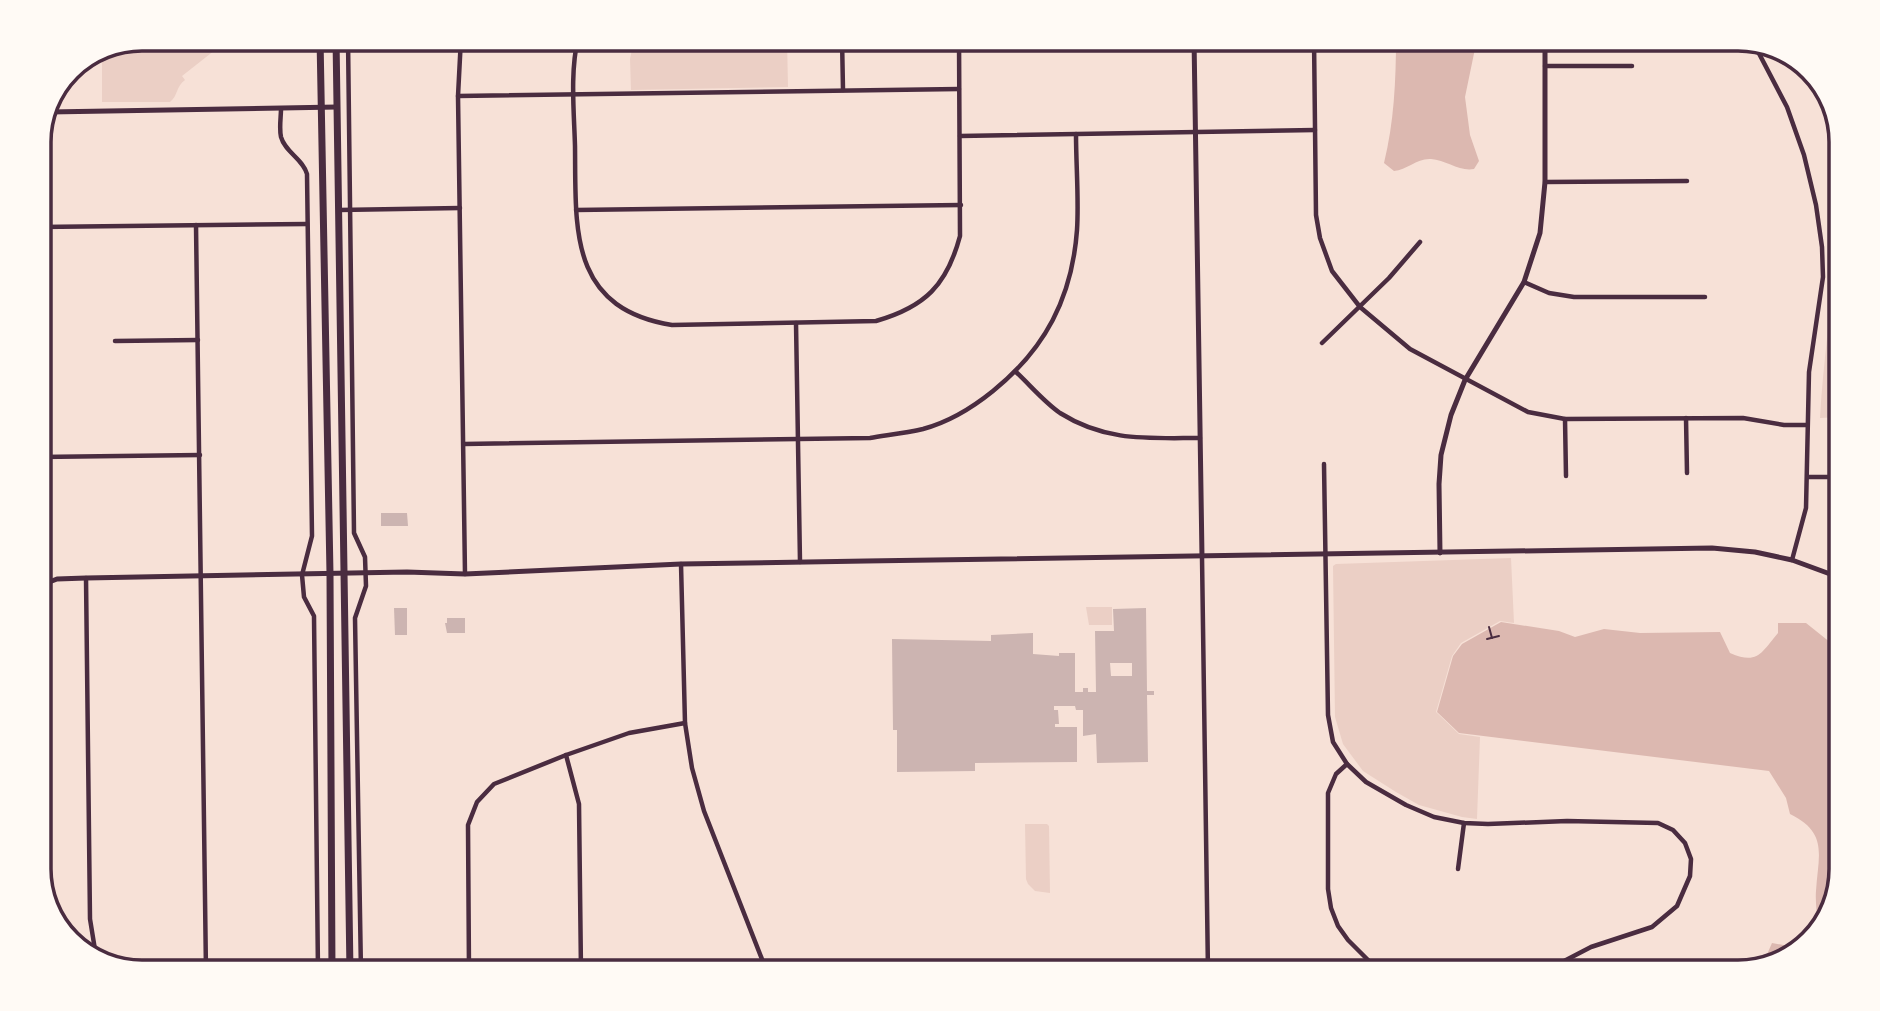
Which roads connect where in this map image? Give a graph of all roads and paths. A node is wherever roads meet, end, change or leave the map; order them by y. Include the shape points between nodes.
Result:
1 (320, 51) edge
2 (336, 51) edge
3 (348, 51) edge
4 (460, 51) edge
5 (577, 51) edge
6 (842, 51) edge
7 (959, 51) edge
8 (1194, 51) edge
9 (1314, 51) edge
10 (1545, 51) edge
11 (1759, 53) edge
12 (1545, 66) junction
13 (1632, 66) dead end
14 (960, 89) junction
15 (843, 90) junction
16 (574, 94) junction
17 (458, 96) junction
18 (321, 107) junction
19 (337, 107) junction
20 (281, 108) junction
21 (56, 112) edge
22 (1315, 130) junction
23 (1195, 132) junction
24 (1076, 134) junction
25 (960, 136) junction
26 (1687, 181) dead end
27 (1545, 182) junction
28 (961, 205) junction
29 (460, 208) junction
30 (338, 210) junction
31 (351, 210) junction
32 (576, 210) junction
33 (307, 224) junction
34 (196, 225) junction
35 (51, 227) edge
36 (1420, 242) dead end
37 (1524, 282) junction
38 (1705, 297) dead end
39 (1360, 307) junction
40 (796, 323) junction
41 (198, 340) junction
42 (116, 341) dead end
43 (1322, 343) dead end
44 (1016, 372) junction
45 (1465, 380) junction
46 (1686, 418) junction
47 (1565, 419) junction
48 (1807, 425) junction
49 (1200, 438) junction
50 (798, 439) junction
51 (464, 444) junction
52 (200, 454) junction
53 (51, 457) edge
54 (1324, 464) dead end
55 (1687, 473) dead end
56 (1566, 476) dead end
57 (1808, 477) junction
58 (1829, 477) edge
59 (1440, 553) junction
60 (1325, 555) junction
61 (1202, 557) junction
62 (1792, 560) junction
63 (800, 562) junction
64 (681, 564) junction
65 (365, 573) junction
66 (465, 573) junction
67 (330, 574) junction
68 (346, 574) junction
69 (1829, 574) edge
70 (302, 575) junction
71 (202, 576) junction
72 (86, 578) junction
73 (51, 581) edge
74 (1489, 627) dead end
75 (1499, 636) dead end
76 (1492, 638) junction
77 (1487, 639) dead end
78 (685, 723) junction
79 (566, 755) junction
80 (1347, 764) junction
81 (1464, 823) junction
82 (1458, 869) dead end
83 (95, 947) edge
84 (206, 960) edge
85 (318, 960) edge
86 (332, 960) edge
87 (350, 960) edge
88 (360, 960) edge
89 (469, 960) edge
90 (581, 960) edge
91 (762, 960) edge
92 (1208, 960) edge
93 (1368, 960) edge
94 (1566, 960) edge

1 - 18 highway
2 - 19 highway
3 - 31 street
4 - 17 street
5 - 16 street
6 - 15 street
7 - 14 street
8 - 23 street
9 - 22 street
10 - 12 street
11 - 48 street via 1787,107 1816,205 1823,277 1809,372
12 - 13 street
12 - 27 street
14 - 15 street
14 - 25 street
15 - 16 street
16 - 17 street
16 - 32 street
17 - 29 street
18 - 19 street
18 - 20 street
18 - 67 highway
19 - 30 highway
20 - 21 street
20 - 33 street via 284,145 306,168
22 - 23 street
22 - 39 street via 1320,238 1332,271
23 - 24 street
23 - 49 street
24 - 25 street
24 - 44 street via 1077,230 1071,274 1050,327
25 - 28 street
26 - 27 street
27 - 37 street via 1540,233
28 - 32 street
28 - 40 street via 953,261 940,284 919,303 876,321
29 - 31 street
29 - 51 street
30 - 31 street
30 - 68 highway
31 - 65 street via 354,533 365,557
32 - 40 street via 588,271 606,295 631,314 672,325
33 - 34 street
33 - 70 street via 312,536
34 - 35 street
34 - 41 street
36 - 39 street
37 - 38 street via 1574,298
37 - 45 street
39 - 43 street
39 - 45 street via 1410,349
40 - 50 street
41 - 42 street
41 - 52 street
44 - 49 street via 1058,411 1095,431 1132,439
44 - 50 street via 975,405 923,429 870,438
45 - 47 street via 1528,412
45 - 59 street via 1441,455
46 - 47 street
46 - 48 street
46 - 55 street
47 - 56 street
48 - 57 street
49 - 61 street
50 - 51 street
50 - 63 street
51 - 66 street
52 - 53 street
52 - 71 street
54 - 60 street
57 - 58 street
57 - 62 street via 1806,508
59 - 60 street
59 - 62 street via 1712,548
60 - 61 street
60 - 80 street via 1328,715 1333,742
61 - 63 street
61 - 92 street
62 - 69 street
63 - 64 street
64 - 66 street
64 - 78 street
65 - 66 street
65 - 68 street
65 - 88 street via 366,586 355,618
67 - 68 street
67 - 70 street
67 - 86 highway
68 - 87 highway
70 - 71 street
70 - 85 street via 304,597 314,616
71 - 72 street
71 - 84 street
72 - 73 street
72 - 83 street via 90,919
74 - 76 path
75 - 76 path
76 - 77 path
78 - 79 street via 629,733
78 - 91 street via 704,811
79 - 89 street via 494,785 477,802 468,825
79 - 90 street via 579,804
80 - 81 street via 1366,782 1406,805
80 - 93 street via 1336,774 1328,793 1328,889 1338,926
81 - 82 street
81 - 94 street via 1658,823 1685,843 1691,859 1690,876 1676,906 1652,927

